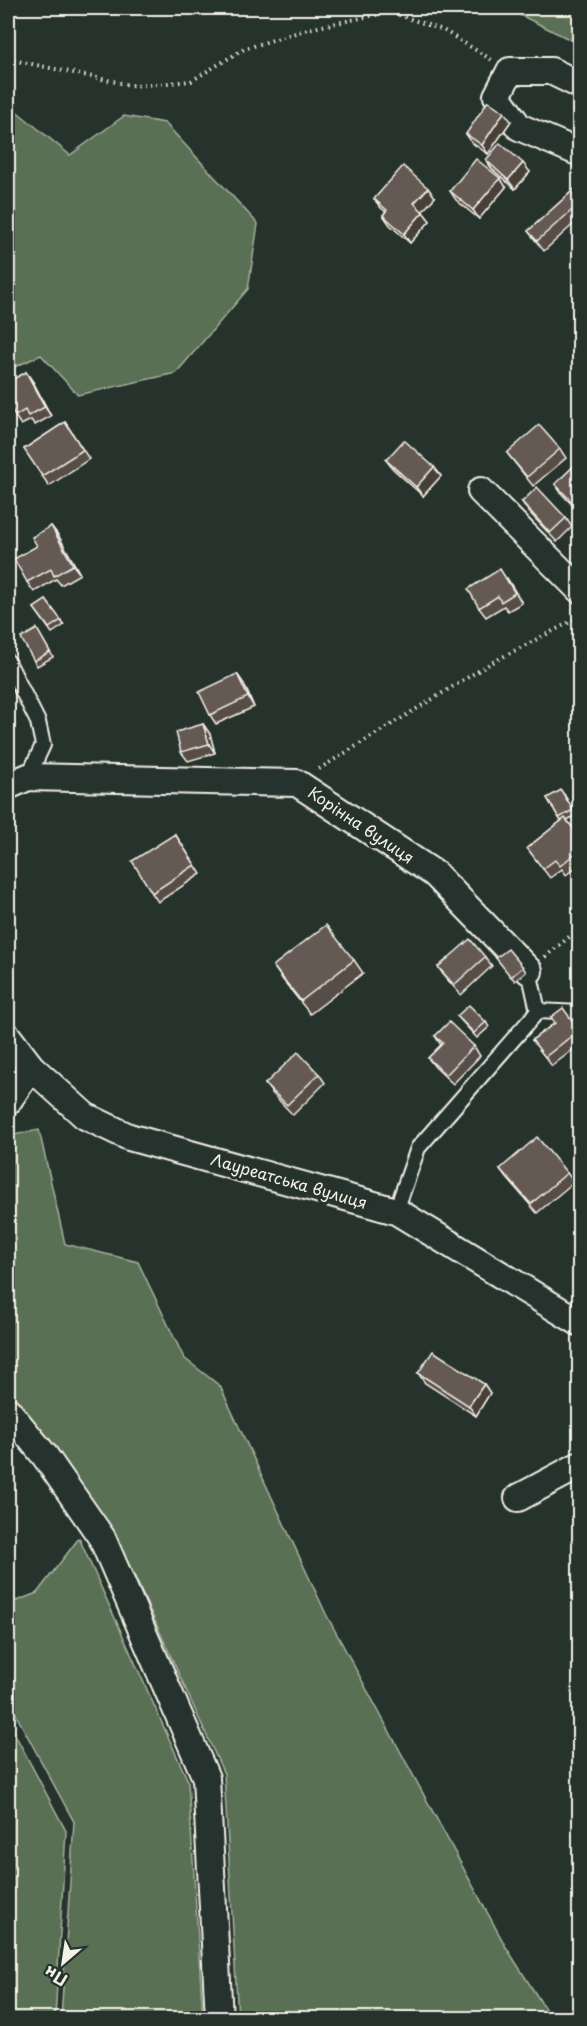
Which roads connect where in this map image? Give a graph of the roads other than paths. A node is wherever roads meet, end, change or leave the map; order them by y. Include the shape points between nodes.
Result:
1 (579, 85) edge
2 (579, 153) edge
3 (481, 491) dead end
4 (579, 590) edge
5 (8, 662) edge
6 (18, 782) edge
7 (529, 971) joint
8 (538, 1011) junction
9 (579, 1013) edge
10 (8, 1037) edge
11 (32, 1066) junction
12 (8, 1101) edge
13 (396, 1211) junction
14 (579, 1323) edge
15 (8, 1411) edge
16 (579, 1464) edge
17 (518, 1498) dead end
18 (219, 2019) edge

1 - 2 street via 551,71 510,71 496,96 519,127
3 - 4 street
5 - 6 lane via 38,722 43,745
6 - 7 street, Корінна вулиця via 297,783 435,874
7 - 8 lane
8 - 9 lane
8 - 13 lane via 418,1148
10 - 11 street, Лауреатська вулиця
11 - 12 street
11 - 13 street, Лауреатська вулиця via 85,1116 129,1137
13 - 14 street, Лауреатська вулиця
15 - 18 street via 45,1455 102,1538 206,1778
16 - 17 street

